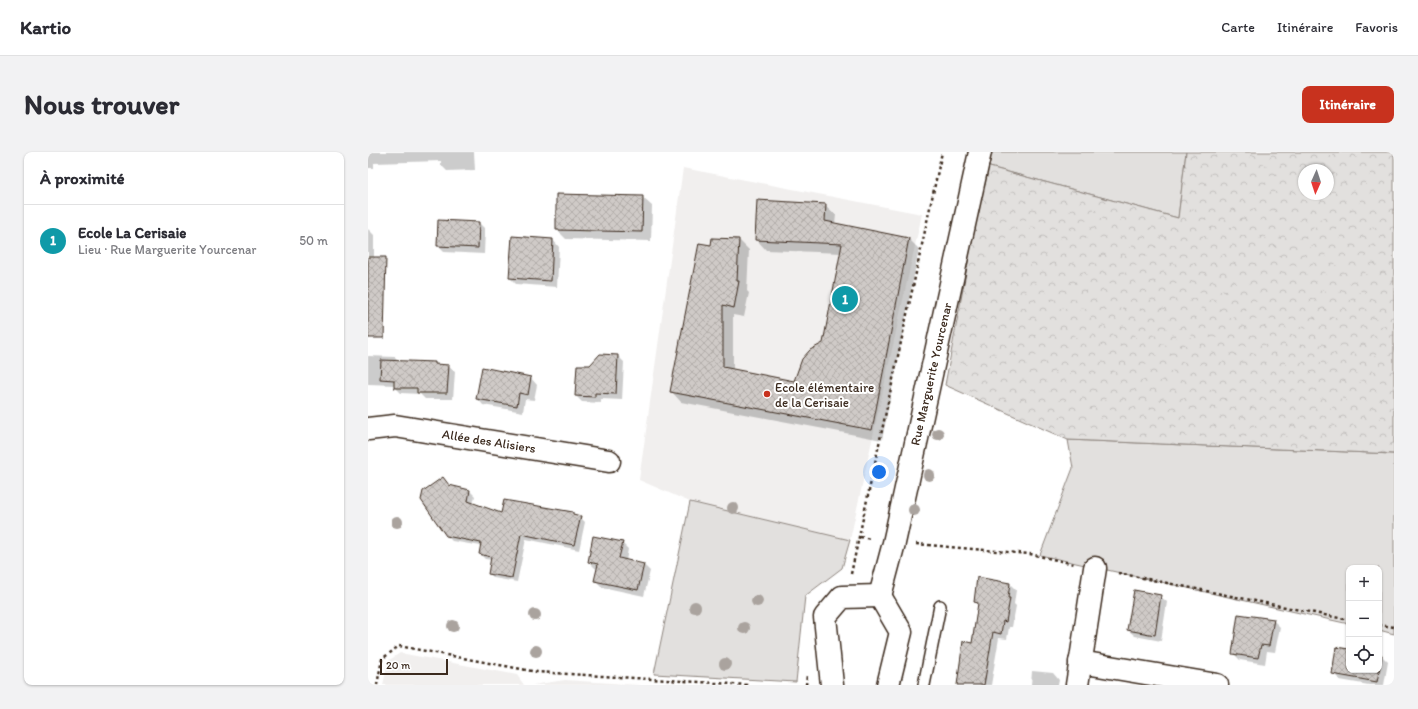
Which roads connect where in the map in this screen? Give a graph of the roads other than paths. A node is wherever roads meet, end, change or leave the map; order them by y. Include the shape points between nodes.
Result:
1 (980, 152) edge
2 (368, 429) edge
3 (610, 461) dead end
4 (1095, 568) dead end
5 (880, 596) junction
6 (940, 606) dead end
7 (1080, 662) junction
8 (832, 685) edge
9 (888, 685) edge
10 (924, 685) edge
11 (1076, 685) edge
12 (1217, 685) edge

1 - 5 street, Rue Marguerite Yourcenar via 894,543
2 - 3 street, Allée des Alisiers via 395,426
4 - 7 street
5 - 8 street via 842,597 825,617
5 - 9 street via 901,632
6 - 10 lane
7 - 11 street
7 - 12 street

